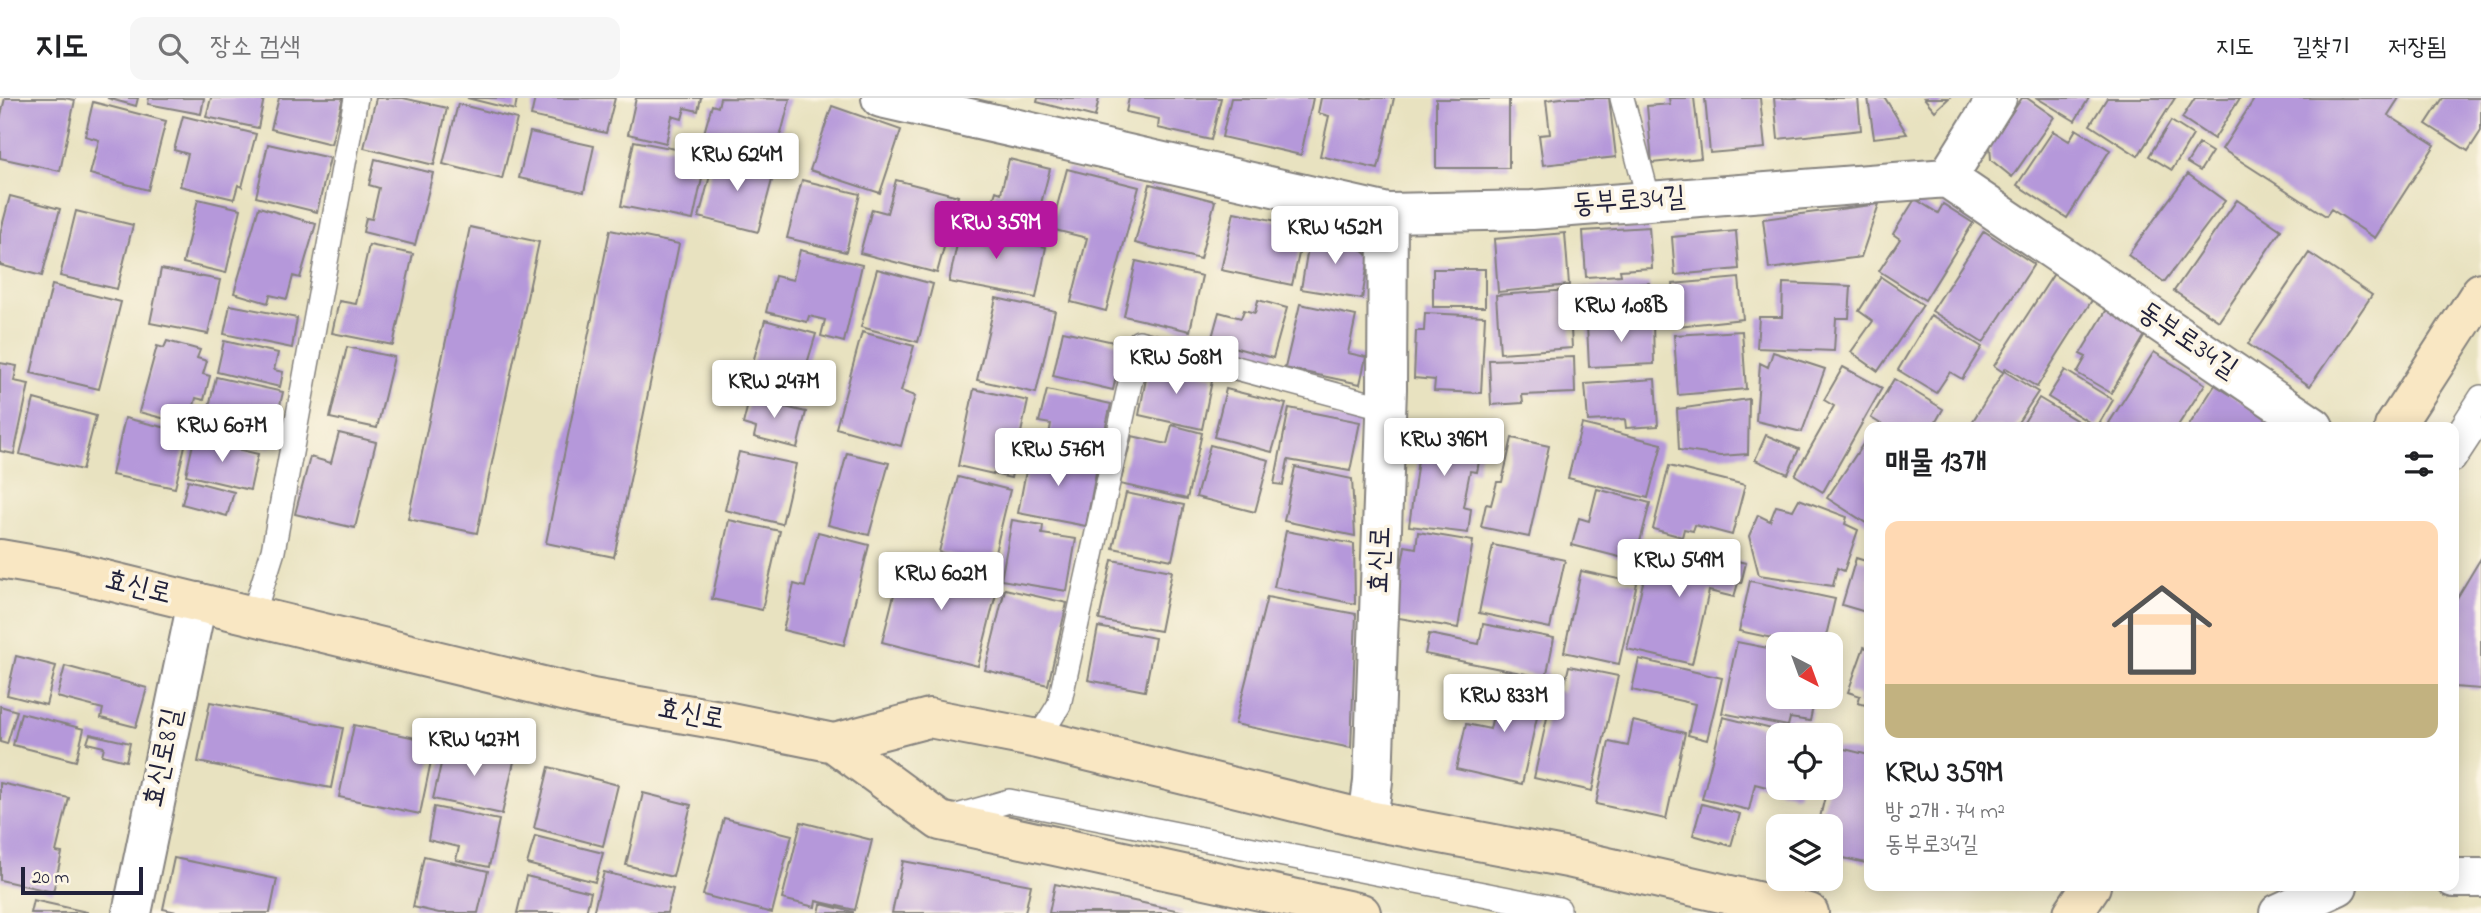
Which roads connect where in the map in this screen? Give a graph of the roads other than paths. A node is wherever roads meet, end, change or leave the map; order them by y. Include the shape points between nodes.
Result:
1 (356, 98) edge
2 (881, 98) edge
3 (1622, 98) edge
4 (1997, 98) edge
5 (1947, 178) junction
6 (1649, 201) junction
7 (1388, 213) junction
8 (2481, 292) edge
9 (2481, 397) edge
10 (1386, 408) junction
11 (2481, 419) edge
12 (2307, 422) edge
13 (2397, 422) edge
14 (2459, 431) edge
15 (2459, 452) edge
16 (0, 559) edge
17 (197, 602) junction
18 (253, 615) junction
19 (1038, 739) junction
20 (834, 743) junction
21 (1368, 820) junction
22 (940, 821) junction
23 (2459, 878) edge
24 (2481, 878) edge
25 (2088, 891) edge
26 (2327, 891) edge
27 (1559, 909) dead end
28 (132, 913) edge
29 (1361, 913) edge
30 (1809, 913) edge
31 (2073, 913) edge
32 (2279, 913) edge

1 - 18 lane via 273,551
2 - 7 street, 동부로34길
3 - 6 lane
4 - 5 street
5 - 6 street, 동부로34길
5 - 12 street, 동부로34길
6 - 7 street, 동부로34길 via 1532,210
7 - 10 street, 효신로
8 - 13 main road
9 - 14 lane
10 - 19 lane via 1139,342 1059,705
10 - 21 street, 효신로
11 - 15 lane
16 - 17 main road, 효신로 via 64,569
17 - 18 main road, 효신로
17 - 28 street, 효신로8길
18 - 20 main road, 효신로 via 592,698
19 - 20 main road via 929,718
19 - 21 main road
20 - 22 main road, 효신로
21 - 30 main road via 1569,858
22 - 27 lane via 1009,801
22 - 29 main road, 효신로
23 - 24 street
25 - 31 main road
26 - 32 street

